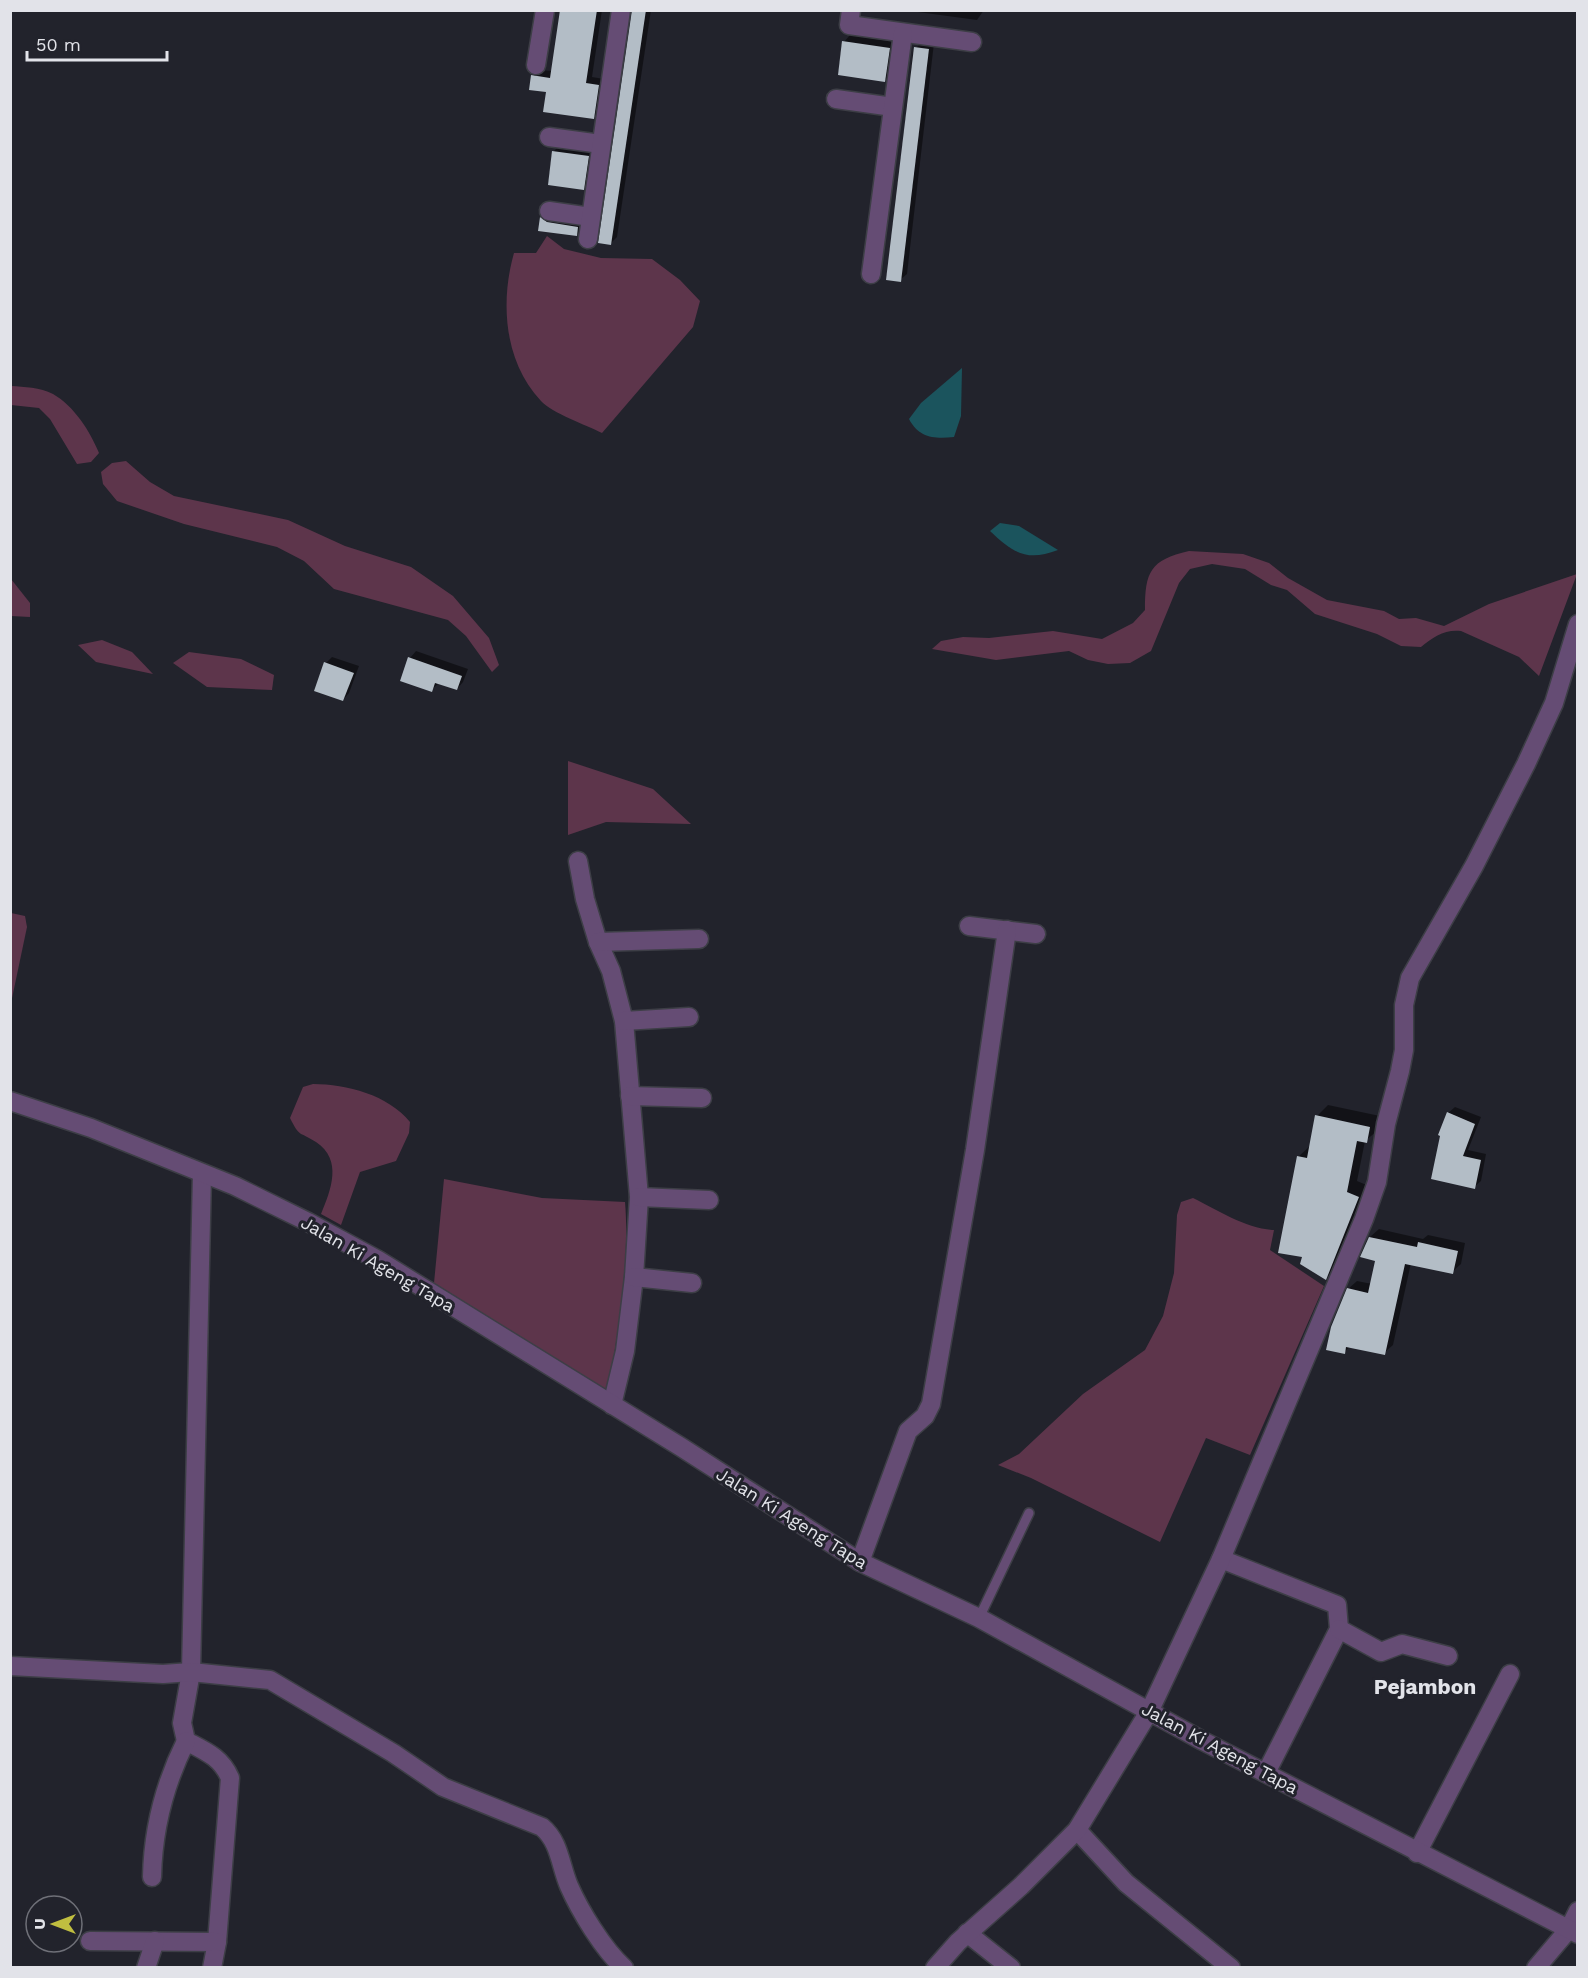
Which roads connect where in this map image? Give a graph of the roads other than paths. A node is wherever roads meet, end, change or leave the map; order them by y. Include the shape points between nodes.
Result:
1 (545, 10) edge
2 (621, 10) edge
3 (851, 10) edge
4 (903, 33) junction
5 (972, 42) dead end
6 (536, 65) dead end
7 (836, 99) dead end
8 (893, 106) junction
9 (549, 137) dead end
10 (601, 144) junction
11 (549, 211) dead end
12 (591, 217) junction
13 (588, 238) dead end
14 (871, 274) dead end
15 (1578, 624) edge
16 (578, 861) dead end
17 (969, 926) dead end
18 (1007, 930) junction
19 (1036, 934) dead end
20 (699, 939) dead end
21 (598, 942) junction
22 (689, 1017) dead end
23 (624, 1021) junction
24 (630, 1096) junction
25 (702, 1098) dead end
26 (10, 1101) edge
27 (202, 1174) junction
28 (639, 1197) junction
29 (709, 1200) dead end
30 (634, 1276) junction
31 (692, 1283) dead end
32 (612, 1406) junction
33 (1029, 1513) dead end
34 (1221, 1559) junction
35 (860, 1562) junction
36 (979, 1618) junction
37 (1339, 1629) junction
38 (1448, 1656) dead end
39 (10, 1666) edge
40 (191, 1672) junction
41 (1510, 1674) dead end
42 (1150, 1710) junction
43 (186, 1741) junction
44 (1266, 1773) junction
45 (1077, 1830) junction
46 (1418, 1853) junction
47 (152, 1877) dead end
48 (1578, 1911) edge
49 (1573, 1932) edge
50 (967, 1934) junction
51 (90, 1941) dead end
52 (155, 1941) junction
53 (217, 1942) junction
54 (146, 1968) edge
55 (212, 1968) edge
56 (624, 1968) edge
57 (935, 1968) edge
58 (1011, 1968) edge
59 (1231, 1968) edge
60 (1536, 1968) edge

1 - 6 street
2 - 10 street
3 - 4 street via 849,25
4 - 5 street
4 - 8 street
7 - 8 street
8 - 14 street
9 - 10 street
10 - 12 street
11 - 12 street
12 - 13 street
15 - 34 street via 1554,703 1526,764 1410,978 1404,1005 1404,1050 1377,1182 1327,1312
16 - 21 street
17 - 18 street
18 - 19 street
18 - 35 street via 975,1150 930,1404 925,1416 908,1431
20 - 21 street
21 - 23 street via 611,971
22 - 23 street
23 - 24 street
24 - 25 street
24 - 28 street
26 - 27 street, Jalan Ki Ageng Tapa via 91,1128
27 - 32 street, Jalan Ki Ageng Tapa via 235,1186 378,1260
27 - 40 street
28 - 29 street
28 - 30 street
30 - 31 street
30 - 32 street via 625,1351
32 - 35 street, Jalan Ki Ageng Tapa
33 - 36 lane
34 - 37 street via 1337,1605
34 - 42 street
35 - 36 street, Jalan Ki Ageng Tapa
36 - 42 street, Jalan Ki Ageng Tapa
37 - 38 street via 1381,1652 1402,1644
37 - 44 street
39 - 40 street
40 - 43 street via 182,1723
40 - 56 street via 270,1680 443,1787 542,1827 552,1835 582,1912
41 - 46 street
42 - 44 street, Jalan Ki Ageng Tapa
42 - 45 street
43 - 47 street via 158,1814
43 - 53 street via 215,1756 230,1778
44 - 46 street, Jalan Ki Ageng Tapa
45 - 50 street
45 - 59 street via 1126,1883
46 - 49 street, Jalan Ki Ageng Tapa
48 - 49 street
49 - 60 street
50 - 57 street
50 - 58 street
51 - 52 street
52 - 53 street
52 - 54 street
53 - 55 street

